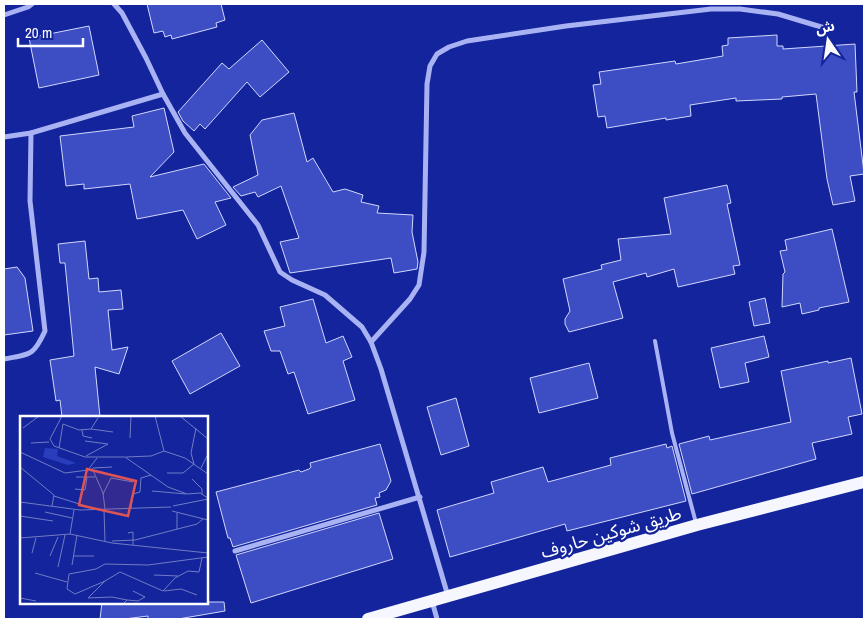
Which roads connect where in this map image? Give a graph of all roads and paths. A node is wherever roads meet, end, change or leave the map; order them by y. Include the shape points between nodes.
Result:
1 (32, 4) edge
2 (114, 4) edge
3 (4, 15) edge
4 (828, 29) dead end
5 (163, 94) junction
6 (31, 133) junction
7 (4, 137) edge
8 (371, 342) junction
9 (655, 342) dead end
10 (4, 359) edge
11 (864, 482) edge
12 (420, 497) junction
13 (697, 525) junction
14 (235, 551) dead end
15 (448, 597) junction
16 (432, 601) junction
17 (368, 619) edge
18 (437, 619) edge

1 - 3 street
2 - 5 street via 122,13
4 - 8 street via 778,14 710,9 467,41 437,54 430,66 427,84 424,252 419,284 410,299
5 - 6 street
5 - 8 street via 185,133 258,225 280,272 325,295 362,327
6 - 7 street
6 - 10 street via 30,201 45,331 31,354
8 - 12 street
9 - 13 lane via 672,433
11 - 13 main road, طريق شوكين حاروف
12 - 14 street
12 - 15 street
13 - 15 main road, طريق شوكين حاروف
15 - 16 main road, طريق شوكين حاروف
16 - 17 main road, طريق شوكين حاروف
16 - 18 street

